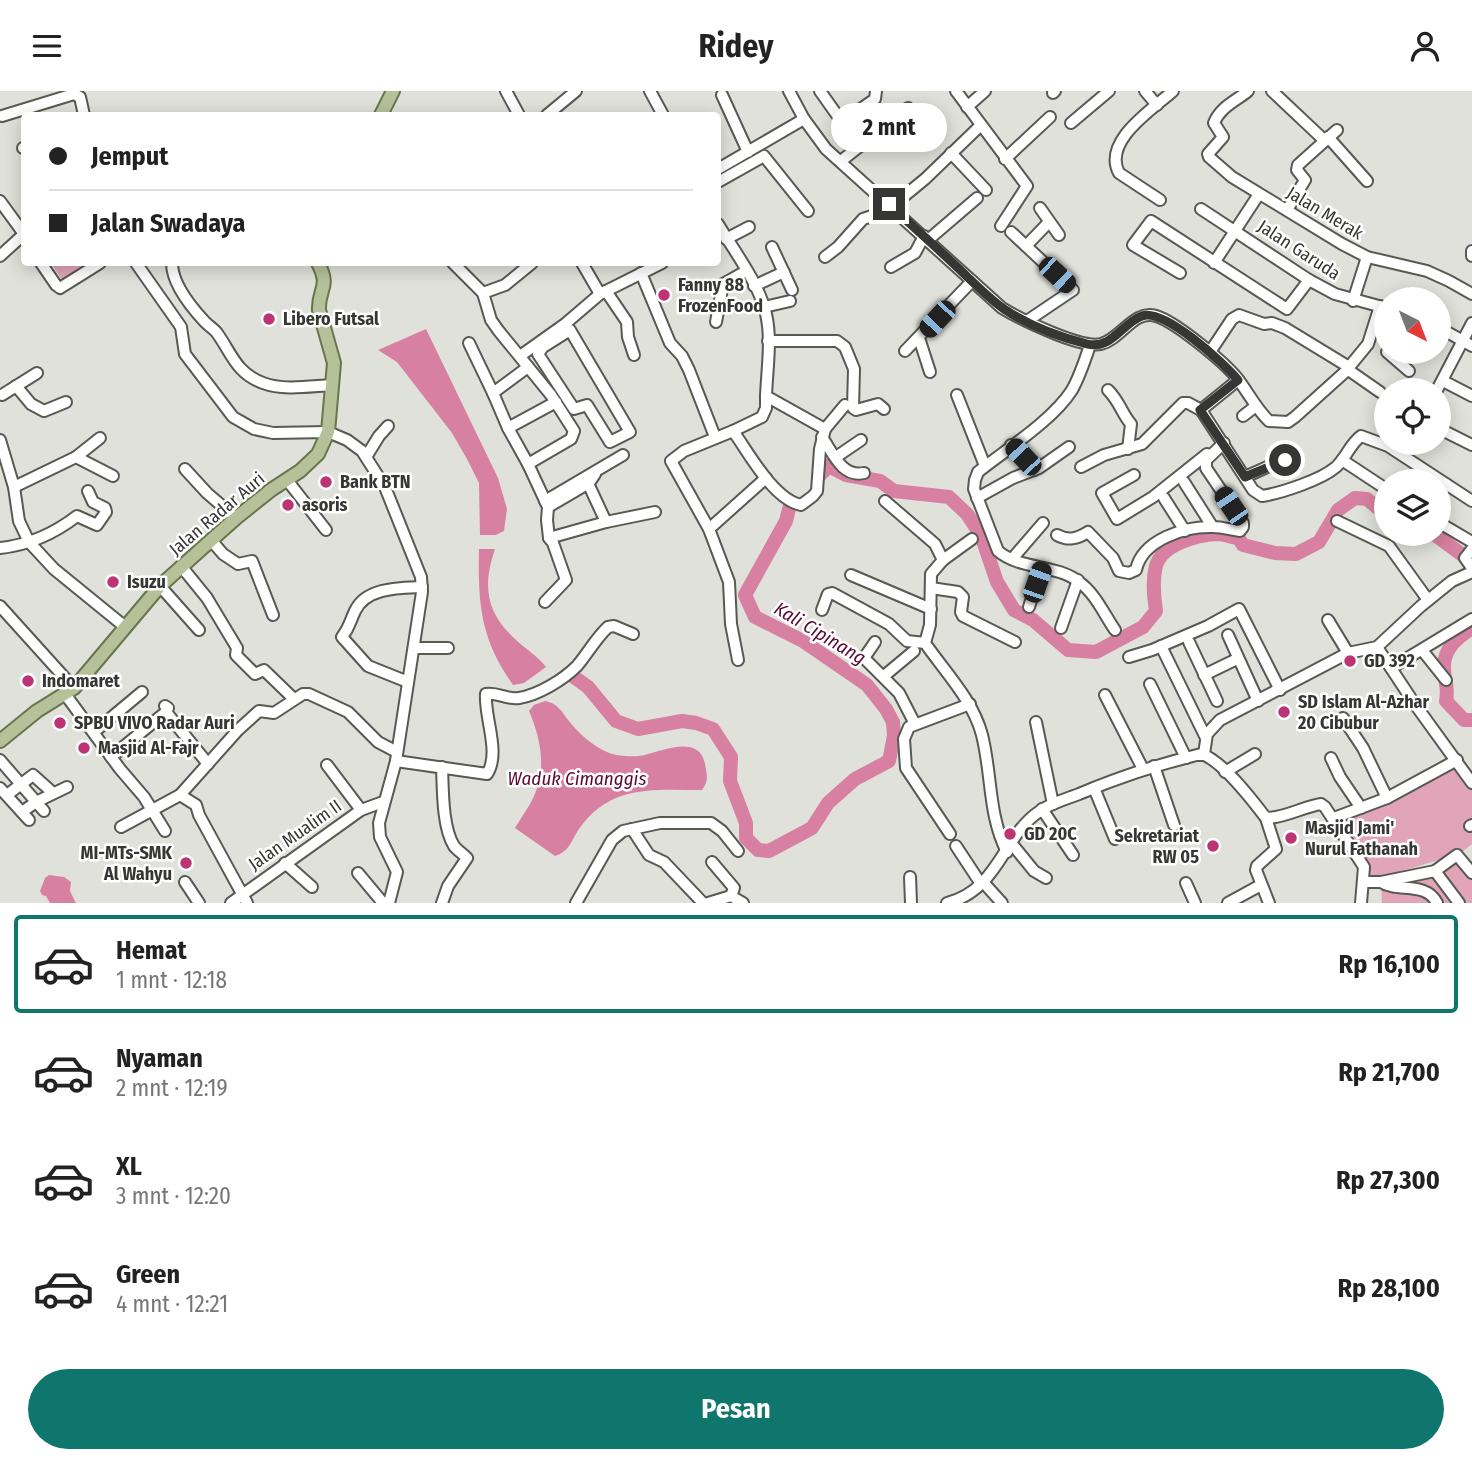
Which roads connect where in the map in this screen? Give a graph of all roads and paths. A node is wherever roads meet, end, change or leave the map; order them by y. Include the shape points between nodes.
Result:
1 (506, 91) edge
2 (576, 91) edge
3 (665, 91) edge
4 (789, 91) edge
5 (820, 91) edge
6 (876, 91) edge
7 (956, 91) edge
8 (985, 91) edge
9 (1109, 91) edge
10 (1145, 91) edge
11 (1173, 91) edge
12 (1248, 91) edge
13 (1272, 91) edge
14 (652, 94) edge
15 (722, 95) dead end
16 (1157, 105) junction
17 (967, 107) junction
18 (908, 108) dead end
19 (83, 112) edge
20 (517, 112) edge
21 (551, 112) edge
22 (661, 112) edge
23 (2, 116) dead end
24 (1050, 117) dead end
25 (804, 119) junction
26 (1071, 123) dead end
27 (981, 125) junction
28 (1337, 129) dead end
29 (1326, 139) junction
30 (748, 152) junction
31 (951, 153) junction
32 (1005, 159) junction
33 (841, 160) junction
34 (721, 167) edge
35 (721, 180) edge
36 (1367, 181) dead end
37 (1259, 194) junction
38 (1160, 200) dead end
39 (0, 201) edge
40 (891, 205) junction
41 (1040, 208) dead end
42 (1201, 209) dead end
43 (1287, 210) junction
44 (807, 211) dead end
45 (1049, 222) junction
46 (1001, 226) dead end
47 (749, 227) dead end
48 (1234, 229) junction
49 (21, 231) edge
50 (721, 232) edge
51 (1011, 232) dead end
52 (1059, 235) dead end
53 (21, 238) edge
54 (926, 238) junction
55 (1026, 246) junction
56 (772, 247) dead end
57 (0, 256) edge
58 (825, 257) dead end
59 (1367, 257) junction
60 (1214, 263) junction
61 (43, 266) edge
62 (95, 266) edge
63 (138, 266) edge
64 (172, 266) edge
65 (319, 266) edge
66 (456, 266) edge
67 (528, 266) edge
68 (584, 266) edge
69 (656, 266) edge
70 (891, 267) dead end
71 (746, 271) junction
72 (784, 272) junction
73 (641, 273) junction
74 (1180, 273) dead end
75 (1309, 280) junction
76 (972, 281) junction
77 (754, 286) junction
78 (483, 293) junction
79 (603, 293) junction
80 (1472, 294) edge
81 (1353, 301) junction
82 (1374, 305) edge
83 (765, 307) junction
84 (1027, 321) junction
85 (716, 322) dead end
86 (1472, 323) edge
87 (568, 327) junction
88 (1374, 329) edge
89 (1451, 334) edge
90 (919, 338) junction
91 (1370, 339) junction
92 (768, 341) junction
93 (1374, 342) edge
94 (469, 343) dead end
95 (1467, 343) edge
96 (1090, 345) junction
97 (905, 351) dead end
98 (1210, 352) junction
99 (634, 355) dead end
100 (520, 356) junction
101 (1401, 364) edge
102 (528, 367) junction
103 (1348, 368) junction
104 (1409, 371) dead end
105 (930, 372) dead end
106 (37, 373) dead end
107 (1444, 378) edge
108 (1238, 380) junction
109 (332, 385) junction
110 (16, 386) junction
111 (1374, 388) edge
112 (1451, 389) edge
113 (1108, 390) dead end
114 (1, 393) edge
115 (493, 393) junction
116 (766, 395) junction
117 (957, 395) dead end
118 (1472, 396) edge
119 (66, 402) dead end
120 (556, 402) junction
121 (845, 405) dead end
122 (1256, 406) junction
123 (884, 409) dead end
124 (1200, 410) junction
125 (1242, 416) dead end
126 (388, 426) dead end
127 (508, 428) junction
128 (733, 431) junction
129 (328, 432) junction
130 (823, 433) junction
131 (1451, 434) edge
132 (715, 437) junction
133 (100, 438) dead end
134 (0, 440) edge
135 (860, 440) dead end
136 (1222, 441) junction
137 (1011, 445) junction
138 (1472, 445) edge
139 (1069, 447) dead end
140 (1128, 449) junction
141 (623, 455) dead end
142 (76, 457) junction
143 (366, 457) junction
144 (836, 457) junction
145 (1285, 460) dead end
146 (1342, 460) junction
147 (528, 464) junction
148 (985, 466) junction
149 (1081, 467) dead end
150 (185, 469) dead end
151 (1423, 469) edge
152 (1034, 470) junction
153 (864, 473) dead end
154 (1134, 475) dead end
155 (113, 476) dead end
156 (1245, 477) junction
157 (590, 478) junction
158 (766, 478) junction
159 (287, 480) junction
160 (1374, 481) edge
161 (1184, 482) dead end
162 (14, 487) junction
163 (1451, 487) edge
164 (88, 491) dead end
165 (977, 498) junction
166 (1164, 498) dead end
167 (885, 501) dead end
168 (1472, 501) edge
169 (547, 504) junction
170 (655, 512) dead end
171 (236, 518) junction
172 (1336, 521) dead end
173 (606, 522) junction
174 (1043, 523) dead end
175 (1212, 526) junction
176 (709, 529) junction
177 (326, 530) dead end
178 (1185, 531) junction
179 (1451, 534) edge
180 (1056, 535) dead end
181 (549, 538) junction
182 (972, 539) dead end
183 (211, 540) junction
184 (29, 542) junction
185 (0, 548) edge
186 (1469, 550) edge
187 (1012, 559) junction
188 (943, 560) junction
189 (181, 566) junction
190 (1041, 569) junction
191 (1472, 570) edge
192 (851, 575) dead end
193 (1078, 580) junction
194 (160, 586) junction
195 (422, 587) junction
196 (932, 588) junction
197 (1428, 600) junction
198 (545, 602) dead end
199 (0, 606) edge
200 (1029, 607) dead end
201 (822, 610) dead end
202 (931, 610) junction
203 (273, 615) dead end
204 (1472, 618) edge
205 (1328, 620) dead end
206 (124, 626) junction
207 (1061, 628) dead end
208 (199, 630) dead end
209 (1115, 630) dead end
210 (1213, 632) dead end
211 (633, 633) dead end
212 (1227, 635) dead end
213 (875, 642) dead end
214 (1015, 642) dead end
215 (925, 643) junction
216 (1161, 646) junction
217 (1377, 647) junction
218 (414, 648) junction
219 (448, 648) dead end
220 (1422, 650) junction
221 (914, 651) dead end
222 (1348, 653) junction
223 (1129, 657) dead end
224 (1237, 659) junction
225 (738, 660) dead end
226 (1391, 668) junction
227 (1204, 675) junction
228 (884, 676) junction
229 (1446, 680) dead end
230 (408, 682) junction
231 (1150, 684) dead end
232 (1280, 690) junction
233 (70, 691) junction
234 (142, 692) dead end
235 (1105, 695) dead end
236 (295, 699) junction
237 (1217, 701) dead end
238 (1258, 701) junction
239 (970, 704) junction
240 (1343, 717) dead end
241 (1037, 722) dead end
242 (915, 724) junction
243 (94, 732) junction
244 (1206, 738) junction
245 (0, 741) edge
246 (1204, 754) junction
247 (1255, 754) dead end
248 (111, 757) junction
249 (396, 757) junction
250 (1186, 758) junction
251 (1332, 758) dead end
252 (0, 760) edge
253 (1457, 760) junction
254 (208, 764) junction
255 (327, 765) dead end
256 (443, 767) junction
257 (1149, 768) junction
258 (1226, 772) junction
259 (1472, 783) edge
260 (20, 784) junction
261 (67, 787) dead end
262 (1094, 787) junction
263 (4, 792) edge
264 (53, 793) junction
265 (180, 795) junction
266 (1387, 798) junction
267 (383, 802) junction
268 (40, 806) junction
269 (1047, 807) junction
270 (1361, 808) junction
271 (153, 810) junction
272 (361, 810) junction
273 (1266, 818) junction
274 (1334, 818) junction
275 (1174, 824) dead end
276 (121, 827) dead end
277 (632, 829) junction
278 (165, 831) dead end
279 (950, 834) dead end
280 (1115, 839) dead end
281 (956, 846) dead end
282 (1009, 848) junction
283 (738, 851) dead end
284 (1073, 855) dead end
285 (712, 862) dead end
286 (285, 863) junction
287 (1435, 871) junction
288 (358, 873) dead end
289 (1472, 873) edge
290 (910, 877) dead end
291 (1046, 878) dead end
292 (185, 882) dead end
293 (1364, 882) junction
294 (1381, 882) junction
295 (982, 883) junction
296 (1186, 883) dead end
297 (1261, 885) junction
298 (312, 887) dead end
299 (731, 896) junction
300 (244, 898) edge
301 (199, 903) edge
302 (231, 903) edge
303 (383, 903) edge
304 (389, 903) edge
305 (442, 903) edge
306 (576, 903) edge
307 (705, 903) edge
308 (743, 903) edge
309 (911, 903) edge
310 (947, 903) edge
311 (1002, 903) edge
312 (1195, 903) edge
313 (1228, 903) edge
314 (1269, 903) edge
315 (1362, 903) edge
316 (1437, 903) edge
317 (1459, 903) edge

1 - 20 street
2 - 21 street
3 - 14 street
4 - 25 street
5 - 6 street via 842,122 875,99
7 - 17 street
8 - 17 street
9 - 26 street
10 - 16 street
11 - 16 street
12 - 37 street, Jalan Merak via 1217,117 1214,123 1223,137 1208,154
13 - 29 street
14 - 22 street
15 - 30 street
16 - 38 street via 1121,138 1115,162 1119,173
17 - 27 street
18 - 33 street
19 - 23 street via 80,97 74,93
24 - 32 street
25 - 30 street
25 - 33 street
27 - 31 street
27 - 32 street
28 - 29 street
29 - 36 street
29 - 43 street via 1298,165 1305,180
30 - 34 street
31 - 40 street
31 - 54 street via 981,194
32 - 46 street via 1027,188
33 - 40 street
35 - 44 street via 764,156
37 - 43 street, Jalan Merak
37 - 48 street
39 - 49 street
40 - 54 street
40 - 58 street via 863,219
41 - 45 street
42 - 48 street, Jalan Garuda
43 - 59 street, Jalan Merak
45 - 52 street
45 - 55 street
47 - 50 street
48 - 60 street
48 - 75 street, Jalan Garuda
50 - 71 street
51 - 55 street
53 - 57 street
54 - 70 street via 915,253
54 - 76 street
55 - 84 street via 1073,290
56 - 72 street
59 - 80 street, Jalan Merak via 1427,271
59 - 81 street
60 - 74 street via 1151,221 1133,245
60 - 75 street via 1287,309
61 - 62 street via 61,288
63 - 129 street via 181,327 185,354 233,417 273,433
64 - 109 street via 190,303 216,332 235,365 252,378 281,387
65 - 109 main road, Jalan Radar Auri via 325,287 319,310 334,363
66 - 78 street
67 - 78 street via 505,285
68 - 79 street
69 - 73 street
71 - 77 street
71 - 85 street via 723,284
72 - 77 street
72 - 83 street via 791,296
73 - 79 street
73 - 132 street via 670,343 689,370
75 - 81 street, Jalan Garuda
76 - 84 street via 1002,308
76 - 90 street
77 - 83 street
78 - 100 street via 491,320
79 - 87 street
79 - 99 street via 627,322
81 - 82 street, Jalan Garuda
83 - 92 street
84 - 96 street
86 - 95 street
87 - 87 street via 538,354 574,409 587,405 610,442 630,432
87 - 100 street
88 - 91 street
89 - 95 street
90 - 97 street
90 - 105 street
91 - 93 street
91 - 103 street
92 - 116 street
92 - 123 street via 837,341 845,347 854,369 853,408 878,404
94 - 115 street
95 - 107 street
96 - 98 street via 1111,341 1148,315 1161,318
96 - 137 street via 1080,374 1060,406
98 - 103 street via 1239,315 1285,328
98 - 108 street
100 - 102 street
101 - 104 street
102 - 115 street
102 - 120 street
103 - 111 street
103 - 122 street via 1288,422 1269,421
106 - 110 street
108 - 122 street
108 - 124 street
109 - 129 main road, Jalan Radar Auri
110 - 114 street
110 - 119 street via 44,411
112 - 118 street
113 - 140 street via 1131,424
115 - 127 street
116 - 128 street via 762,417
116 - 130 street
117 - 148 street
120 - 127 street
120 - 147 street via 574,435
121 - 130 street
122 - 125 street
124 - 136 street
124 - 140 street via 1182,403 1146,441
126 - 143 street
127 - 147 street
128 - 132 street
128 - 158 street
129 - 143 street via 347,440
129 - 159 main road, Jalan Radar Auri via 314,459
130 - 144 street
130 - 158 street via 817,491 803,504 786,500
131 - 138 street
132 - 176 street via 671,461
133 - 142 street
134 - 162 street
135 - 144 street
136 - 154 street via 1153,497 1117,519 1102,493
136 - 156 street
136 - 175 street via 1206,460 1206,468 1243,523 1241,531
137 - 148 street
137 - 152 street
139 - 152 street
140 - 149 street
141 - 157 street
142 - 155 street
142 - 162 street
143 - 195 street via 385,487
144 - 153 street via 849,474
145 - 156 street
146 - 151 street via 1361,436 1388,446
146 - 156 street via 1331,472 1266,495 1256,493
146 - 160 street
147 - 169 street
148 - 165 street via 976,475
150 - 171 street
152 - 165 street
157 - 169 street
157 - 173 street
158 - 176 street
159 - 171 main road, Jalan Radar Auri
159 - 177 street
161 - 175 street
162 - 184 street via 19,521
163 - 168 street
164 - 184 street via 93,502 107,512 97,525 77,516
165 - 187 street via 996,549
166 - 178 street
167 - 188 street via 934,544
169 - 181 street
170 - 173 street
171 - 183 main road, Jalan Radar Auri
172 - 197 street via 1389,546
173 - 181 street
174 - 187 street
175 - 178 street
176 - 225 street via 729,582
178 - 180 street via 1147,547 1136,570 1129,573 1119,571 1088,532 1072,539
179 - 186 street
181 - 198 street via 566,580
182 - 188 street
183 - 189 main road, Jalan Radar Auri
183 - 203 street via 238,563 252,561
184 - 185 street
184 - 206 street via 54,569
186 - 191 street
187 - 190 street
188 - 196 street via 932,573
189 - 194 main road, Jalan Radar Auri
189 - 236 street via 207,598 237,648 236,655 255,674 264,670
190 - 193 street
190 - 200 street
191 - 197 street
192 - 202 street
193 - 207 street
193 - 209 street
194 - 206 main road, Jalan Radar Auri
194 - 208 street
195 - 218 street
195 - 230 street via 395,588 369,596 355,610 342,637 368,666
196 - 202 street
196 - 214 street via 958,592 963,597 963,617
197 - 217 street
199 - 233 street
201 - 215 street via 832,593 889,624 907,641
202 - 215 street
204 - 220 street
205 - 222 street
206 - 233 main road, Jalan Radar Auri
210 - 227 street via 1187,642
211 - 256 street via 608,627 575,667 536,692 519,698 491,693 485,698 492,732 489,773
212 - 224 street
213 - 228 street via 864,658
215 - 239 street
216 - 223 street
216 - 232 street via 1240,609
216 - 244 street
217 - 222 street
217 - 226 street
218 - 219 street
218 - 230 street
220 - 226 street
220 - 229 street
221 - 228 street
222 - 232 street
224 - 227 street
224 - 238 street
226 - 253 street
227 - 237 street
228 - 242 street
230 - 249 street
231 - 250 street
232 - 238 street
233 - 243 street
233 - 245 main road, Jalan Radar Auri
234 - 243 street
235 - 257 street
236 - 249 street via 307,694 347,711
236 - 254 street via 274,713 259,711
238 - 244 street via 1220,720
239 - 242 street
239 - 282 street via 982,733 996,831
240 - 266 street
241 - 269 street
242 - 279 street via 905,735 906,768
243 - 248 street
244 - 246 street
246 - 250 street
246 - 258 street
247 - 258 street
248 - 254 street via 166,709
248 - 271 street
249 - 256 street
249 - 267 street
250 - 257 street
251 - 270 street
252 - 260 street
253 - 259 street
253 - 266 street
254 - 265 street
255 - 272 street
256 - 305 street via 448,827 453,842 467,858
257 - 262 street
257 - 275 street
258 - 273 street
260 - 263 street
260 - 264 street via 34,775
260 - 268 street
261 - 264 street
262 - 269 street
262 - 280 street
263 - 268 street via 25,816
264 - 268 street
265 - 271 street
265 - 300 street via 195,805
266 - 270 street
267 - 272 street, Jalan Mualim II
267 - 304 street via 378,829 397,872
269 - 282 street via 1026,824
269 - 284 street
270 - 274 street
271 - 276 street
271 - 278 street
272 - 286 street, Jalan Mualim II
273 - 274 street via 1321,804
273 - 297 street via 1276,849 1257,866
274 - 293 street via 1362,861
277 - 283 street via 660,823 711,823
277 - 306 street via 612,840
277 - 307 street via 649,855 664,862
281 - 295 street
282 - 291 street
282 - 295 street
285 - 299 street via 733,887
286 - 298 street
286 - 300 street, Jalan Mualim II
287 - 289 street via 1457,855
287 - 294 street
287 - 317 street
288 - 303 street
290 - 309 street
292 - 301 street
293 - 294 street
293 - 315 street
294 - 316 street via 1424,891
295 - 310 street via 964,898
295 - 311 street
296 - 312 street
297 - 313 street
297 - 314 street
299 - 307 street
299 - 308 street
300 - 302 street, Jalan Mualim II

